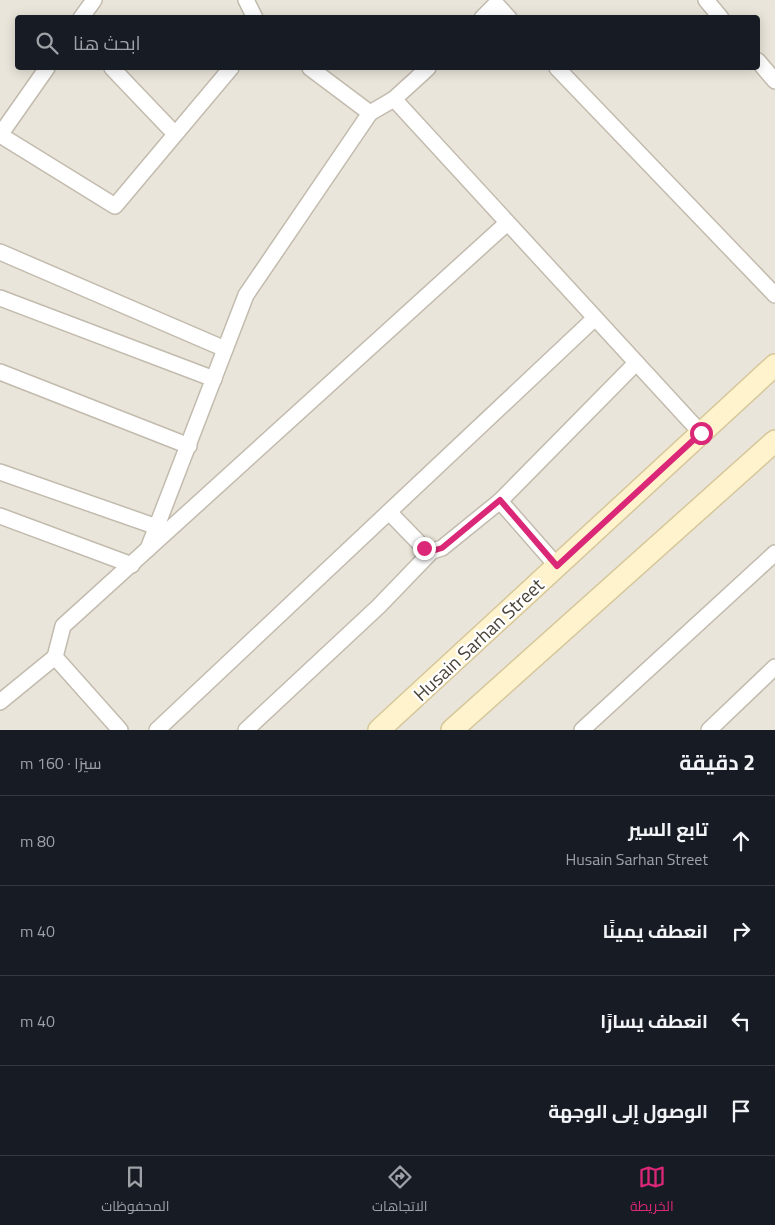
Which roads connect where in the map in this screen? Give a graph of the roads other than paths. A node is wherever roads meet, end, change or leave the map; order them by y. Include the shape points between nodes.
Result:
1 (94, 0) edge
2 (246, 0) edge
3 (706, 0) edge
4 (84, 15) edge
5 (254, 15) edge
6 (485, 15) edge
7 (506, 15) edge
8 (718, 15) edge
9 (760, 63) edge
10 (46, 70) edge
11 (114, 70) edge
12 (229, 70) edge
13 (313, 70) edge
14 (426, 70) edge
15 (559, 70) edge
16 (775, 81) edge
17 (394, 99) junction
18 (370, 113) junction
19 (175, 134) junction
20 (0, 135) edge
21 (507, 223) junction
22 (0, 252) edge
23 (775, 294) edge
24 (0, 298) edge
25 (595, 318) junction
26 (225, 349) junction
27 (636, 362) junction
28 (775, 365) edge
29 (0, 372) edge
30 (214, 379) junction
31 (701, 433) junction
32 (775, 441) edge
33 (189, 446) junction
34 (0, 472) edge
35 (500, 500) junction
36 (389, 512) junction
37 (0, 516) edge
38 (157, 527) junction
39 (148, 549) junction
40 (432, 551) junction
41 (775, 553) edge
42 (132, 564) junction
43 (557, 566) junction
44 (55, 657) junction
45 (775, 667) edge
46 (0, 702) edge
47 (120, 730) edge
48 (157, 730) edge
49 (246, 730) edge
50 (380, 730) edge
51 (452, 730) edge
52 (582, 730) edge
53 (709, 730) edge

1 - 4 street
2 - 5 street
3 - 8 street
6 - 7 street via 496,4
9 - 16 street
10 - 20 street
11 - 19 street
12 - 19 street
13 - 18 street
14 - 17 street
15 - 23 street
17 - 18 street
17 - 21 street
18 - 26 street via 246,295
19 - 20 street via 115,206
21 - 25 street
21 - 39 street
22 - 26 street
24 - 30 street
25 - 27 street
25 - 36 street
26 - 30 street
27 - 31 street
27 - 35 street
28 - 31 street, Husain Sarhan Street
29 - 33 street
30 - 33 street
31 - 43 street, Husain Sarhan Street
32 - 51 street
33 - 38 street
34 - 38 street
35 - 40 street via 442,548
35 - 43 street
36 - 40 street via 424,548
36 - 48 street
37 - 42 street
38 - 39 street
39 - 42 street
40 - 49 street via 379,606
41 - 52 street
42 - 44 street via 63,626
43 - 50 street, Husain Sarhan Street
44 - 46 street
44 - 47 street
45 - 53 street

